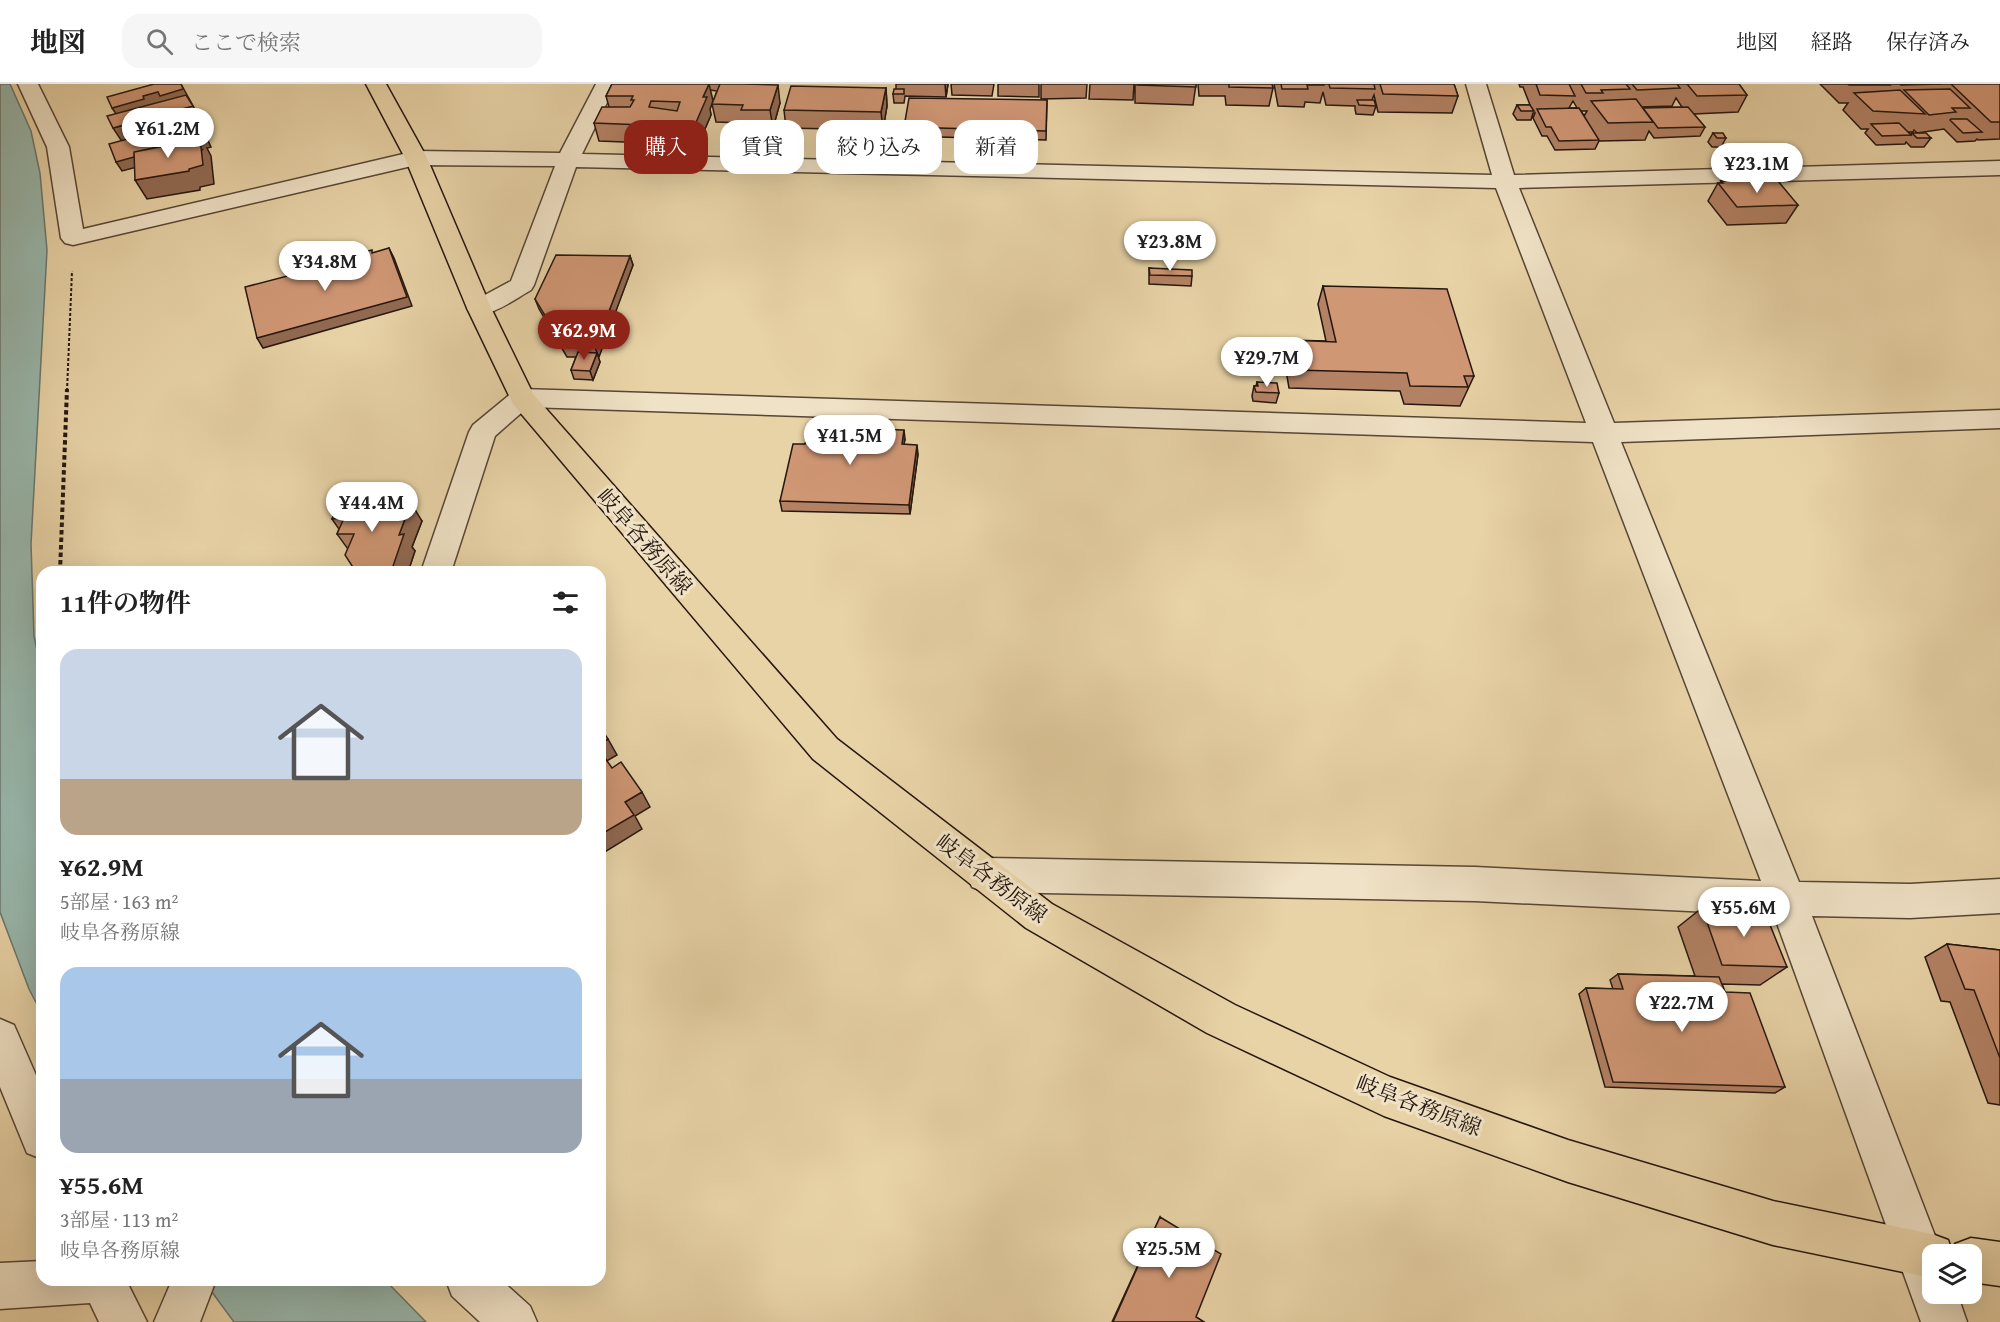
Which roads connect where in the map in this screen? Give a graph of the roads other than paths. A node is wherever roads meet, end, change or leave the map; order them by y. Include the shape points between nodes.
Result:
1 (28, 84) edge
2 (376, 84) edge
3 (606, 84) edge
4 (1476, 84) edge
5 (416, 158) junction
6 (568, 159) junction
7 (2000, 168) edge
8 (1505, 182) junction
9 (479, 308) junction
10 (522, 398) junction
11 (2000, 419) edge
12 (1605, 433) junction
13 (438, 566) edge
14 (986, 875) junction
15 (2000, 897) edge
16 (1787, 899) junction
17 (0, 1039) edge
18 (36, 1124) edge
19 (1922, 1252) edge
20 (1982, 1262) edge
21 (2000, 1264) edge
22 (1922, 1270) edge
23 (36, 1284) edge
24 (0, 1286) edge
25 (105, 1286) edge
26 (475, 1286) edge
27 (1939, 1304) edge
28 (124, 1322) edge
29 (514, 1322) edge
30 (1944, 1322) edge

1 - 5 street via 58,147 73,238
2 - 5 main road, 岐阜各務原線
3 - 6 street
4 - 8 street
5 - 6 street
5 - 9 main road, 岐阜各務原線
6 - 8 street
6 - 9 street via 522,285
7 - 8 street
8 - 12 street
9 - 10 main road, 岐阜各務原線
10 - 12 street
10 - 13 street via 483,432
10 - 14 main road, 岐阜各務原線 via 825,749
11 - 12 street
12 - 16 street
14 - 16 street via 1475,884
14 - 22 main road, 岐阜各務原線 via 1039,916 1221,1019 1384,1095 1568,1161
15 - 16 street via 1910,901
16 - 19 street
17 - 18 street
20 - 21 main road
23 - 24 street
25 - 28 street
26 - 29 street
27 - 30 street

